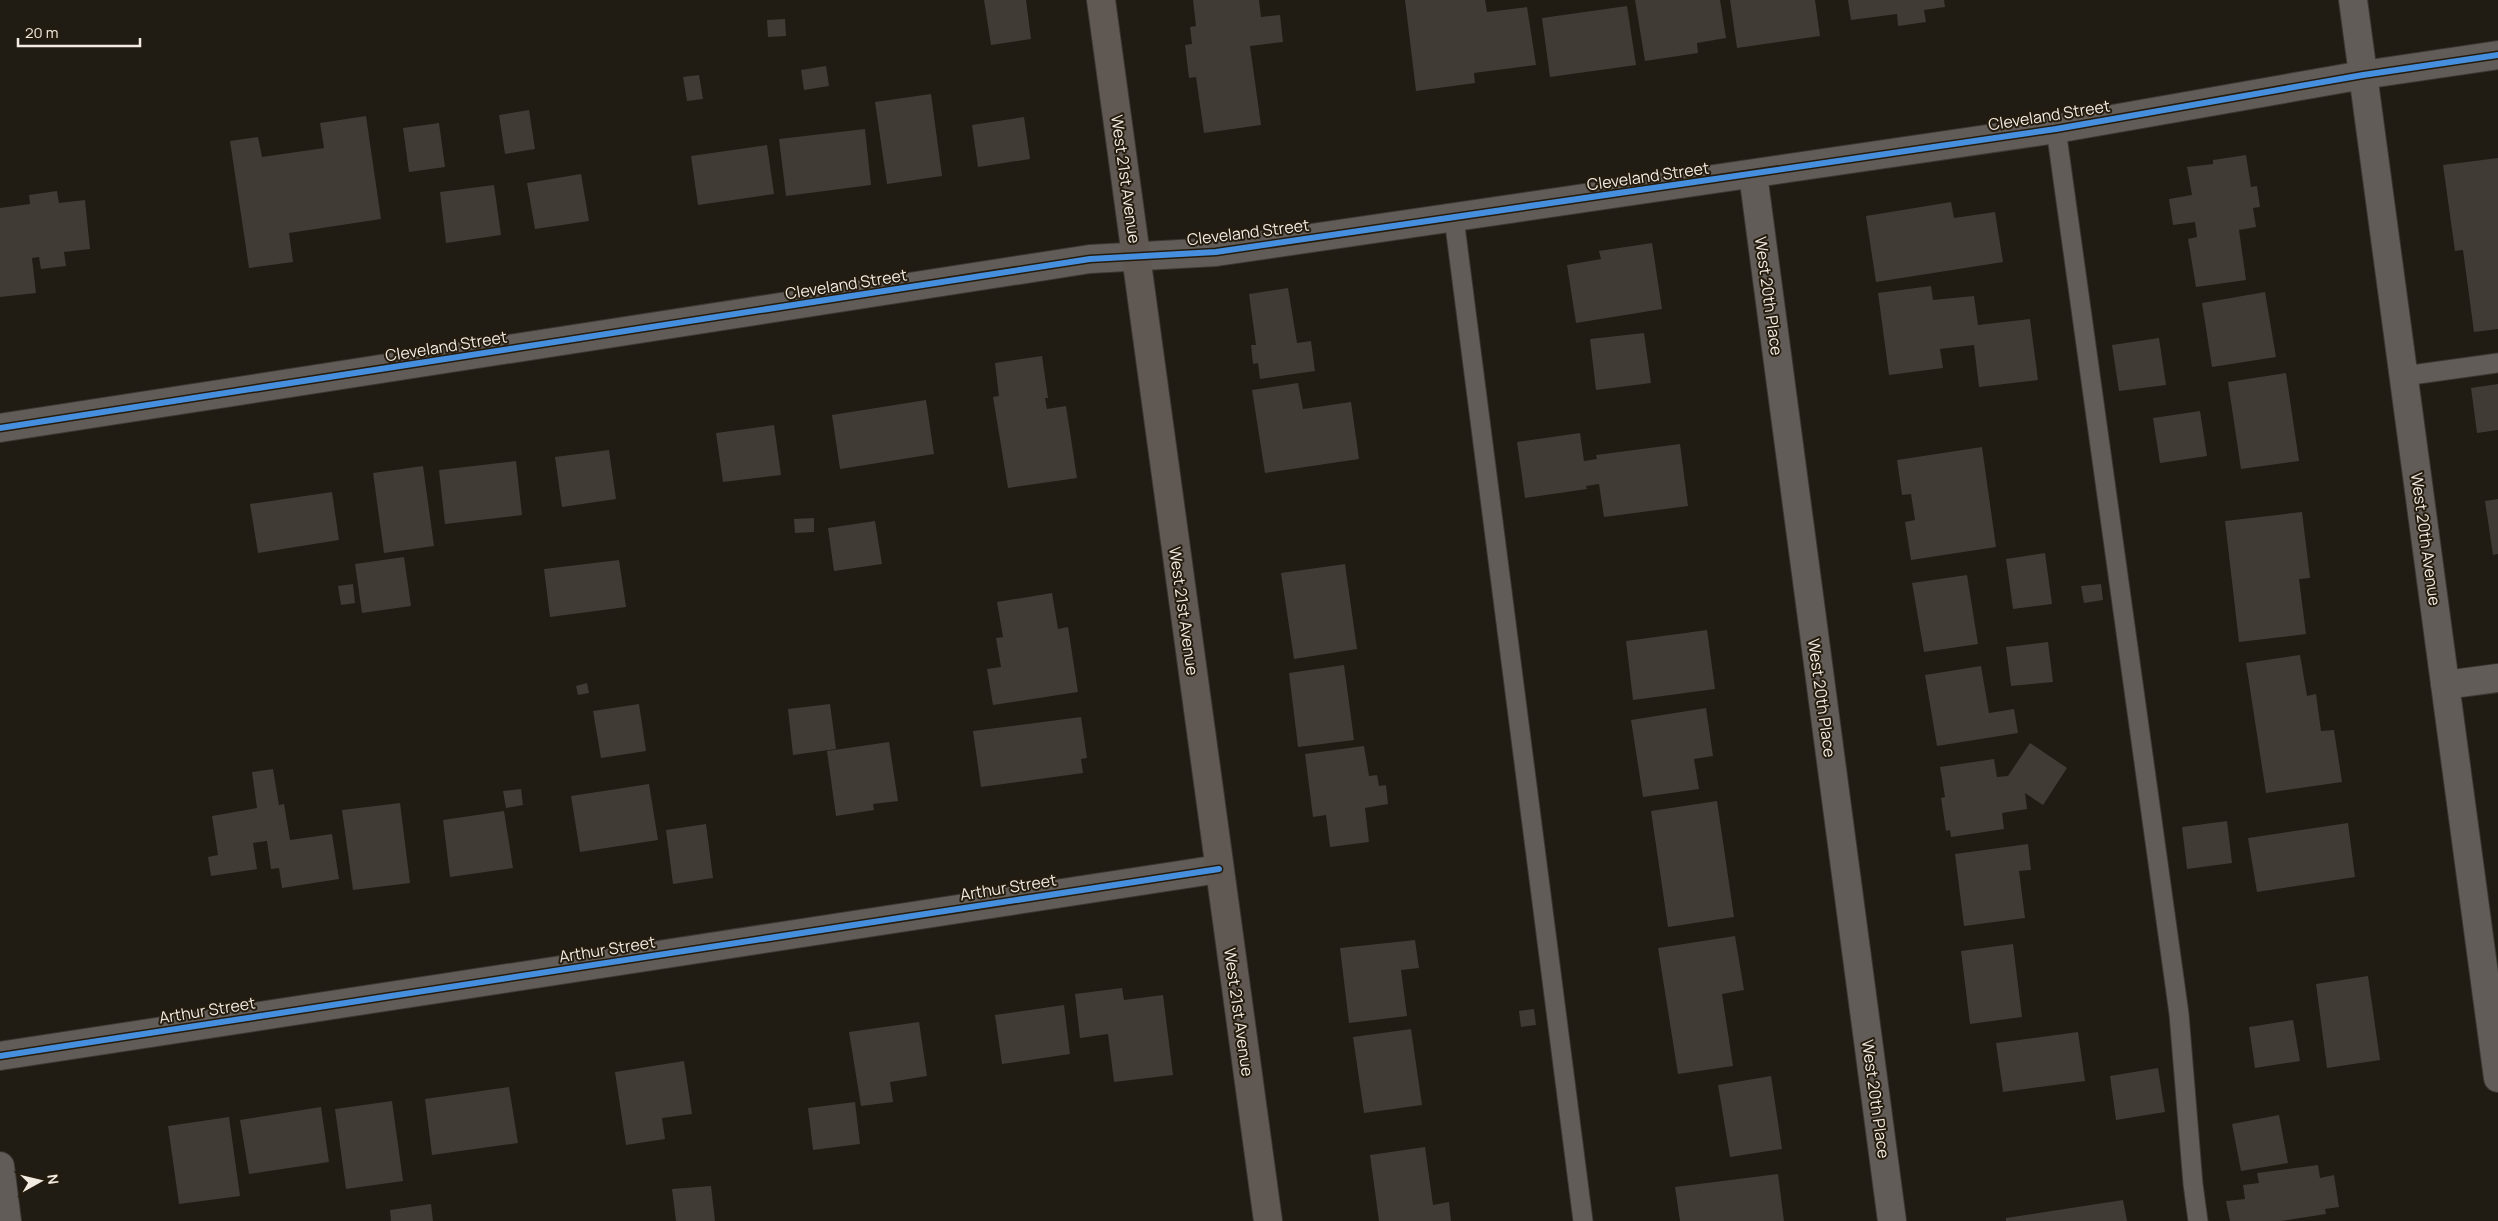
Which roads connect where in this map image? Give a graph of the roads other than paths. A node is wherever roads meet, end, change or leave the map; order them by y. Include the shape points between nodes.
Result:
1 (1101, 0) edge
2 (2353, 0) edge
3 (2498, 55) edge
4 (2363, 75) junction
5 (2056, 129) junction
6 (1753, 174) junction
7 (1454, 218) junction
8 (1136, 257) junction
9 (2498, 363) edge
10 (2404, 376) junction
11 (0, 428) edge
12 (2498, 678) edge
13 (2446, 686) junction
14 (1219, 869) junction
15 (2492, 990) edge
16 (0, 1056) edge
17 (2498, 1078) edge
18 (0, 1166) edge
19 (7, 1221) edge
20 (1268, 1221) edge
21 (1583, 1221) edge
22 (1892, 1221) edge
23 (2198, 1221) edge

1 - 8 street, West 21st Avenue
2 - 4 street, West 20th Avenue
3 - 4 street, Cleveland Street
4 - 5 street, Cleveland Street
4 - 10 street, West 20th Avenue
5 - 6 street, Cleveland Street
5 - 23 lane via 2178,1005
6 - 7 street, Cleveland Street
6 - 22 street, West 20th Place
7 - 8 street, Cleveland Street via 1216,252
7 - 21 lane
8 - 11 street, Cleveland Street via 1090,259
8 - 14 street, West 21st Avenue
9 - 10 lane
10 - 13 street, West 20th Avenue
12 - 13 street
13 - 15 street, West 20th Avenue
14 - 16 street, Arthur Street
14 - 20 street, West 21st Avenue
15 - 17 street, West 20th Avenue
18 - 19 street

